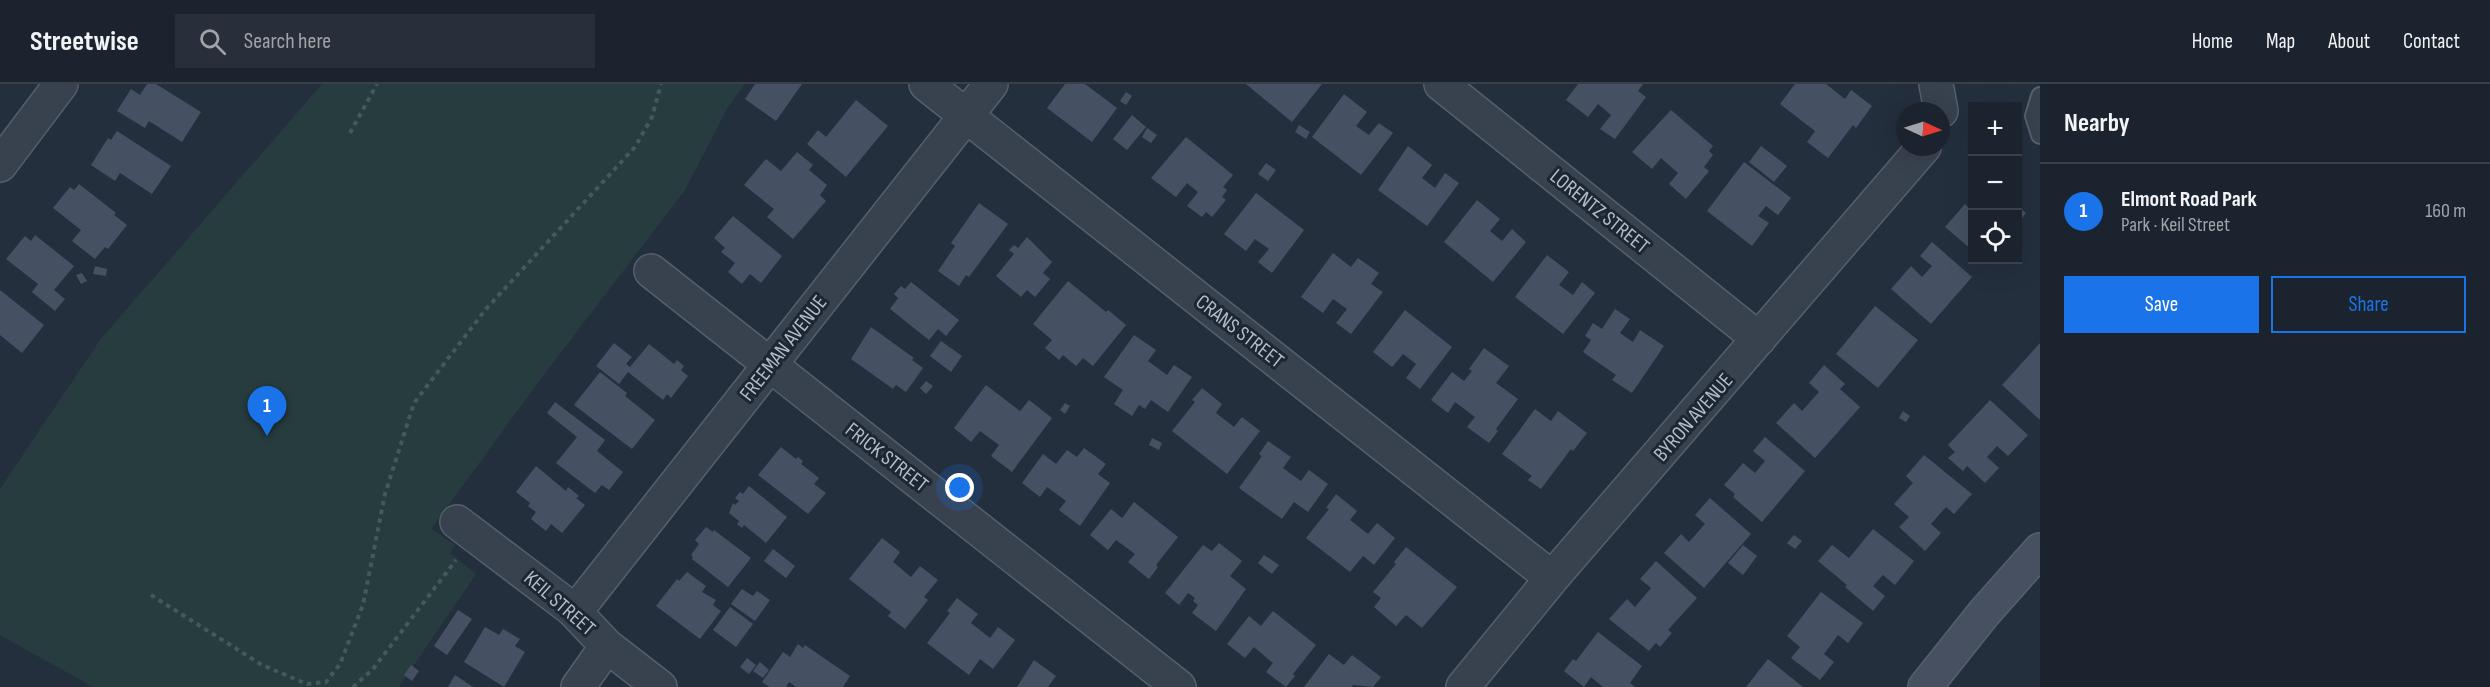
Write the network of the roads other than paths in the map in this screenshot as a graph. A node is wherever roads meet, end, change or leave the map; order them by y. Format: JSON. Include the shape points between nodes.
{"nodes":[{"id":1,"x":61,"y":84,"type":"edge"},
{"id":2,"x":927,"y":84,"type":"edge"},
{"id":3,"x":991,"y":84,"type":"edge"},
{"id":4,"x":1441,"y":84,"type":"edge"},
{"id":5,"x":1936,"y":84,"type":"edge"},
{"id":6,"x":2040,"y":96,"type":"edge"},
{"id":7,"x":1939,"y":102,"type":"edge"},
{"id":8,"x":967,"y":116,"type":"junction"},
{"id":9,"x":2040,"y":135,"type":"edge"},
{"id":10,"x":1916,"y":156,"type":"edge"},
{"id":11,"x":0,"y":165,"type":"edge"},
{"id":12,"x":651,"y":271,"type":"dead end"},
{"id":13,"x":1759,"y":339,"type":"junction"},
{"id":14,"x":769,"y":365,"type":"junction"},
{"id":15,"x":457,"y":522,"type":"dead end"},
{"id":16,"x":2040,"y":550,"type":"edge"},
{"id":17,"x":1552,"y":578,"type":"junction"},
{"id":18,"x":575,"y":612,"type":"junction"},
{"id":19,"x":607,"y":646,"type":"junction"},
{"id":20,"x":1471,"y":684,"type":"edge"},
{"id":21,"x":578,"y":687,"type":"edge"},
{"id":22,"x":660,"y":687,"type":"edge"},
{"id":23,"x":1179,"y":687,"type":"edge"},
{"id":24,"x":1925,"y":687,"type":"edge"}],
"edges":[{"from":1,"to":11,"type":"street"},
{"from":2,"to":8,"type":"street","name":"CRANS STREET"},
{"from":3,"to":8,"type":"street","name":"FREEMAN AVENUE"},
{"from":4,"to":13,"type":"street","name":"LORENTZ STREET"},
{"from":5,"to":7,"type":"street"},
{"from":6,"to":9,"type":"lane","via":[[2034,116]]},
{"from":8,"to":14,"type":"street","name":"FREEMAN AVENUE"},
{"from":8,"to":17,"type":"street","name":"CRANS STREET"},
{"from":10,"to":13,"type":"street","name":"BYRON AVENUE"},
{"from":12,"to":14,"type":"street","name":"FRICK STREET"},
{"from":13,"to":17,"type":"street","name":"BYRON AVENUE"},
{"from":14,"to":18,"type":"street","name":"FREEMAN AVENUE"},
{"from":14,"to":23,"type":"street","name":"FRICK STREET"},
{"from":15,"to":18,"type":"street","name":"KEIL STREET"},
{"from":16,"to":24,"type":"main road"},
{"from":17,"to":20,"type":"street","name":"BYRON AVENUE"},
{"from":18,"to":19,"type":"street","name":"KEIL STREET"},
{"from":19,"to":21,"type":"street"},
{"from":19,"to":22,"type":"street","name":"KEIL STREET"}]}
